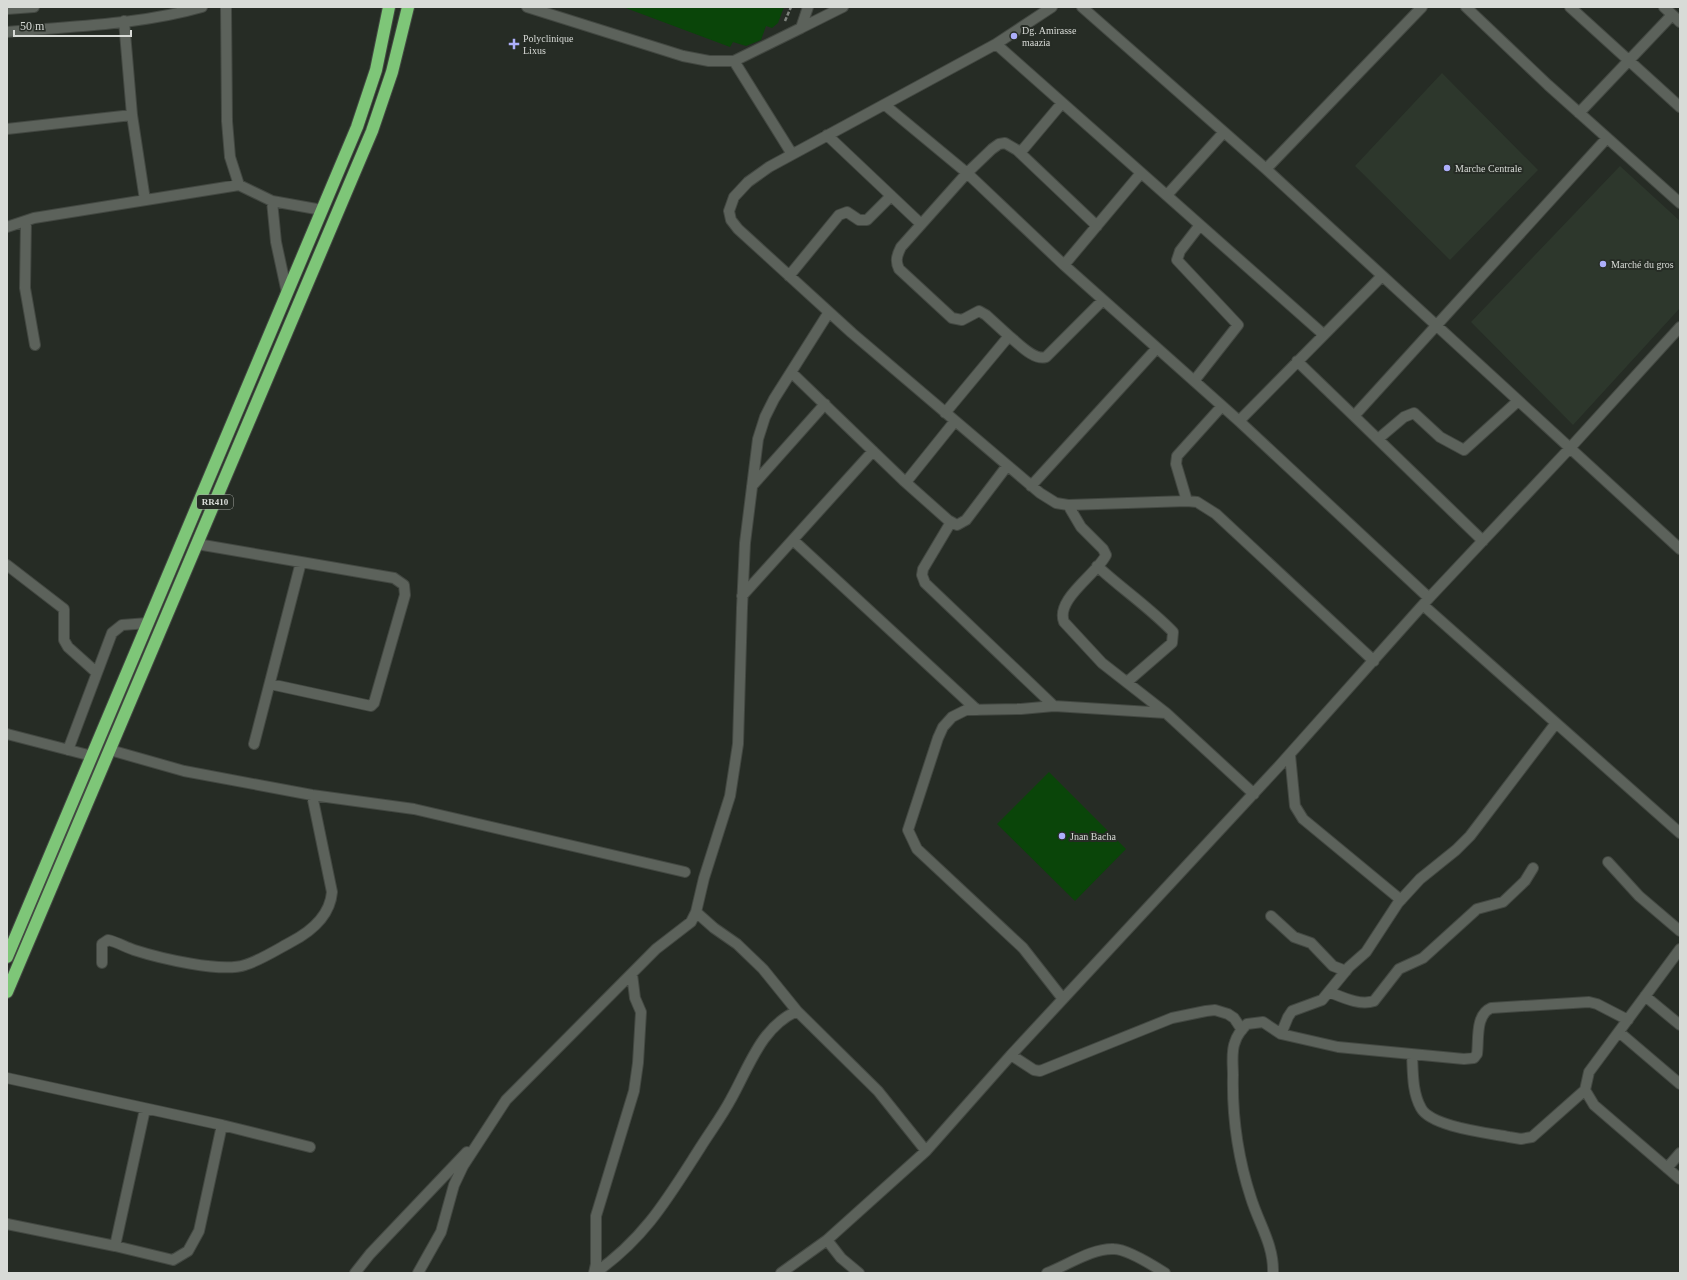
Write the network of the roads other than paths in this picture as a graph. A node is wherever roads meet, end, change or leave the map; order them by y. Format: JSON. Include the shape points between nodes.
{"nodes":[{"id":1,"x":34,"y":7,"type":"edge"},
{"id":2,"x":202,"y":7,"type":"edge"},
{"id":3,"x":226,"y":7,"type":"edge"},
{"id":4,"x":389,"y":7,"type":"edge"},
{"id":5,"x":408,"y":7,"type":"edge"},
{"id":6,"x":527,"y":7,"type":"edge"},
{"id":7,"x":808,"y":7,"type":"edge"},
{"id":8,"x":843,"y":7,"type":"edge"},
{"id":9,"x":1052,"y":7,"type":"edge"},
{"id":10,"x":1082,"y":7,"type":"edge"},
{"id":11,"x":1422,"y":7,"type":"edge"},
{"id":12,"x":1466,"y":7,"type":"edge"},
{"id":13,"x":1570,"y":7,"type":"edge"},
{"id":14,"x":1664,"y":7,"type":"edge"},
{"id":15,"x":7,"y":9,"type":"edge"},
{"id":16,"x":178,"y":10,"type":"edge"},
{"id":17,"x":1672,"y":15,"type":"junction"},
{"id":18,"x":124,"y":21,"type":"junction"},
{"id":19,"x":1680,"y":22,"type":"edge"},
{"id":20,"x":801,"y":28,"type":"junction"},
{"id":21,"x":7,"y":32,"type":"edge"},
{"id":22,"x":996,"y":44,"type":"junction"},
{"id":23,"x":734,"y":61,"type":"junction"},
{"id":24,"x":1628,"y":61,"type":"junction"},
{"id":25,"x":1062,"y":103,"type":"junction"},
{"id":26,"x":885,"y":105,"type":"junction"},
{"id":27,"x":1680,"y":107,"type":"edge"},
{"id":28,"x":1579,"y":113,"type":"junction"},
{"id":29,"x":132,"y":115,"type":"junction"},
{"id":30,"x":7,"y":129,"type":"edge"},
{"id":31,"x":1224,"y":132,"type":"junction"},
{"id":32,"x":827,"y":135,"type":"junction"},
{"id":33,"x":1607,"y":138,"type":"junction"},
{"id":34,"x":1020,"y":153,"type":"junction"},
{"id":35,"x":792,"y":154,"type":"junction"},
{"id":36,"x":1266,"y":169,"type":"junction"},
{"id":37,"x":966,"y":173,"type":"junction"},
{"id":38,"x":1141,"y":173,"type":"junction"},
{"id":39,"x":239,"y":185,"type":"junction"},
{"id":40,"x":1167,"y":195,"type":"junction"},
{"id":41,"x":891,"y":196,"type":"junction"},
{"id":42,"x":144,"y":200,"type":"junction"},
{"id":43,"x":272,"y":201,"type":"junction"},
{"id":44,"x":1680,"y":203,"type":"edge"},
{"id":45,"x":322,"y":210,"type":"junction"},
{"id":46,"x":26,"y":220,"type":"junction"},
{"id":47,"x":921,"y":224,"type":"junction"},
{"id":48,"x":1200,"y":225,"type":"junction"},
{"id":49,"x":1097,"y":226,"type":"junction"},
{"id":50,"x":7,"y":227,"type":"edge"},
{"id":51,"x":1064,"y":265,"type":"junction"},
{"id":52,"x":789,"y":276,"type":"junction"},
{"id":53,"x":1381,"y":277,"type":"junction"},
{"id":54,"x":287,"y":293,"type":"junction"},
{"id":55,"x":1104,"y":300,"type":"junction"},
{"id":56,"x":829,"y":312,"type":"junction"},
{"id":57,"x":1436,"y":326,"type":"junction"},
{"id":58,"x":1680,"y":327,"type":"edge"},
{"id":59,"x":1323,"y":334,"type":"junction"},
{"id":60,"x":1009,"y":336,"type":"junction"},
{"id":61,"x":35,"y":345,"type":"dead end"},
{"id":62,"x":1157,"y":348,"type":"junction"},
{"id":63,"x":1297,"y":361,"type":"junction"},
{"id":64,"x":792,"y":372,"type":"junction"},
{"id":65,"x":1194,"y":381,"type":"junction"},
{"id":66,"x":1518,"y":401,"type":"junction"},
{"id":67,"x":825,"y":404,"type":"junction"},
{"id":68,"x":1222,"y":406,"type":"junction"},
{"id":69,"x":945,"y":413,"type":"junction"},
{"id":70,"x":1354,"y":416,"type":"junction"},
{"id":71,"x":955,"y":421,"type":"junction"},
{"id":72,"x":1239,"y":421,"type":"junction"},
{"id":73,"x":1378,"y":439,"type":"junction"},
{"id":74,"x":1570,"y":448,"type":"junction"},
{"id":75,"x":873,"y":451,"type":"junction"},
{"id":76,"x":1007,"y":466,"type":"junction"},
{"id":77,"x":906,"y":482,"type":"junction"},
{"id":78,"x":752,"y":486,"type":"junction"},
{"id":79,"x":1031,"y":486,"type":"junction"},
{"id":80,"x":1187,"y":501,"type":"junction"},
{"id":81,"x":1068,"y":505,"type":"junction"},
{"id":82,"x":951,"y":522,"type":"junction"},
{"id":83,"x":793,"y":540,"type":"junction"},
{"id":84,"x":1483,"y":541,"type":"junction"},
{"id":85,"x":197,"y":544,"type":"junction"},
{"id":86,"x":1680,"y":549,"type":"edge"},
{"id":87,"x":301,"y":562,"type":"junction"},
{"id":88,"x":7,"y":565,"type":"edge"},
{"id":89,"x":1097,"y":566,"type":"junction"},
{"id":90,"x":742,"y":596,"type":"junction"},
{"id":91,"x":1426,"y":601,"type":"junction"},
{"id":92,"x":148,"y":623,"type":"junction"},
{"id":93,"x":1374,"y":661,"type":"junction"},
{"id":94,"x":97,"y":673,"type":"junction"},
{"id":95,"x":1127,"y":682,"type":"junction"},
{"id":96,"x":270,"y":684,"type":"junction"},
{"id":97,"x":1054,"y":706,"type":"junction"},
{"id":98,"x":977,"y":710,"type":"junction"},
{"id":99,"x":1166,"y":713,"type":"junction"},
{"id":100,"x":1556,"y":723,"type":"junction"},
{"id":101,"x":7,"y":734,"type":"edge"},
{"id":102,"x":254,"y":744,"type":"dead end"},
{"id":103,"x":68,"y":750,"type":"junction"},
{"id":104,"x":110,"y":750,"type":"junction"},
{"id":105,"x":1290,"y":755,"type":"junction"},
{"id":106,"x":92,"y":756,"type":"junction"},
{"id":107,"x":1254,"y":794,"type":"junction"},
{"id":108,"x":312,"y":795,"type":"junction"},
{"id":109,"x":1680,"y":833,"type":"edge"},
{"id":110,"x":1608,"y":862,"type":"dead end"},
{"id":111,"x":1533,"y":868,"type":"dead end"},
{"id":112,"x":685,"y":872,"type":"dead end"},
{"id":113,"x":1401,"y":900,"type":"junction"},
{"id":114,"x":696,"y":912,"type":"junction"},
{"id":115,"x":1271,"y":916,"type":"dead end"},
{"id":116,"x":1680,"y":931,"type":"edge"},
{"id":117,"x":10,"y":939,"type":"edge"},
{"id":118,"x":1680,"y":949,"type":"edge"},
{"id":119,"x":7,"y":957,"type":"edge"},
{"id":120,"x":102,"y":963,"type":"dead end"},
{"id":121,"x":1346,"y":971,"type":"junction"},
{"id":122,"x":632,"y":974,"type":"junction"},
{"id":123,"x":7,"y":992,"type":"edge"},
{"id":124,"x":1329,"y":992,"type":"junction"},
{"id":125,"x":1646,"y":996,"type":"junction"},
{"id":126,"x":1063,"y":999,"type":"junction"},
{"id":127,"x":797,"y":1011,"type":"junction"},
{"id":128,"x":1628,"y":1020,"type":"junction"},
{"id":129,"x":1680,"y":1025,"type":"edge"},
{"id":130,"x":1242,"y":1030,"type":"junction"},
{"id":131,"x":1619,"y":1032,"type":"junction"},
{"id":132,"x":1281,"y":1034,"type":"junction"},
{"id":133,"x":1412,"y":1054,"type":"junction"},
{"id":134,"x":1011,"y":1055,"type":"junction"},
{"id":135,"x":7,"y":1078,"type":"edge"},
{"id":136,"x":1680,"y":1084,"type":"edge"},
{"id":137,"x":1586,"y":1090,"type":"junction"},
{"id":138,"x":145,"y":1109,"type":"junction"},
{"id":139,"x":222,"y":1125,"type":"junction"},
{"id":140,"x":480,"y":1139,"type":"junction"},
{"id":141,"x":310,"y":1147,"type":"dead end"},
{"id":142,"x":926,"y":1151,"type":"junction"},
{"id":143,"x":1680,"y":1153,"type":"edge"},
{"id":144,"x":1667,"y":1168,"type":"junction"},
{"id":145,"x":1680,"y":1179,"type":"edge"},
{"id":146,"x":7,"y":1224,"type":"edge"},
{"id":147,"x":827,"y":1240,"type":"junction"},
{"id":148,"x":115,"y":1246,"type":"junction"},
{"id":149,"x":355,"y":1273,"type":"edge"},
{"id":150,"x":418,"y":1273,"type":"edge"},
{"id":151,"x":594,"y":1273,"type":"edge"},
{"id":152,"x":781,"y":1273,"type":"edge"},
{"id":153,"x":859,"y":1273,"type":"edge"},
{"id":154,"x":1047,"y":1273,"type":"edge"},
{"id":155,"x":1165,"y":1273,"type":"edge"},
{"id":156,"x":1273,"y":1273,"type":"edge"}],
"edges":[{"from":1,"to":15,"type":"street"},
{"from":2,"to":16,"type":"street"},
{"from":3,"to":39,"type":"street","via":[[227,121],[230,158]]},
{"from":4,"to":45,"type":"highway","number":"RR410","via":[[376,70],[367,99]]},
{"from":5,"to":85,"type":"highway","number":"RR410","via":[[392,72],[372,132]]},
{"from":6,"to":23,"type":"street","via":[[683,56],[709,61]]},
{"from":7,"to":20,"type":"street"},
{"from":8,"to":20,"type":"street"},
{"from":9,"to":22,"type":"street"},
{"from":10,"to":31,"type":"street"},
{"from":11,"to":36,"type":"street"},
{"from":12,"to":28,"type":"street"},
{"from":13,"to":24,"type":"street"},
{"from":14,"to":17,"type":"street"},
{"from":16,"to":18,"type":"street"},
{"from":17,"to":19,"type":"street"},
{"from":17,"to":24,"type":"street"},
{"from":18,"to":21,"type":"street"},
{"from":18,"to":29,"type":"street"},
{"from":20,"to":23,"type":"street"},
{"from":22,"to":25,"type":"street"},
{"from":22,"to":26,"type":"street"},
{"from":23,"to":35,"type":"street"},
{"from":24,"to":27,"type":"street"},
{"from":24,"to":28,"type":"street"},
{"from":25,"to":34,"type":"street"},
{"from":25,"to":38,"type":"street"},
{"from":26,"to":32,"type":"street"},
{"from":26,"to":37,"type":"street"},
{"from":28,"to":33,"type":"street"},
{"from":29,"to":30,"type":"street"},
{"from":29,"to":42,"type":"street"},
{"from":31,"to":36,"type":"street"},
{"from":31,"to":40,"type":"street"},
{"from":32,"to":35,"type":"street"},
{"from":32,"to":41,"type":"street"},
{"from":33,"to":44,"type":"street"},
{"from":33,"to":57,"type":"street"},
{"from":34,"to":37,"type":"street","via":[[1008,144],[999,144]]},
{"from":34,"to":49,"type":"street"},
{"from":35,"to":52,"type":"street","via":[[748,182],[734,197],[729,211],[731,220],[738,229]]},
{"from":36,"to":53,"type":"street"},
{"from":37,"to":47,"type":"street"},
{"from":37,"to":51,"type":"street"},
{"from":38,"to":40,"type":"street"},
{"from":38,"to":49,"type":"street"},
{"from":39,"to":42,"type":"street"},
{"from":39,"to":43,"type":"street"},
{"from":40,"to":48,"type":"street"},
{"from":41,"to":47,"type":"street"},
{"from":41,"to":52,"type":"street","via":[[867,220],[859,220],[847,212],[839,215]]},
{"from":42,"to":46,"type":"street"},
{"from":43,"to":45,"type":"street"},
{"from":43,"to":54,"type":"street","via":[[276,242]]},
{"from":45,"to":54,"type":"highway","number":"RR410"},
{"from":46,"to":50,"type":"street"},
{"from":46,"to":61,"type":"street","via":[[25,288]]},
{"from":47,"to":60,"type":"street","via":[[898,252],[896,261],[900,269],[952,318],[962,320],[979,311]]},
{"from":48,"to":59,"type":"street"},
{"from":48,"to":65,"type":"street","via":[[1180,251],[1177,260],[1238,326]]},
{"from":49,"to":51,"type":"street"},
{"from":51,"to":55,"type":"street"},
{"from":52,"to":56,"type":"street"},
{"from":53,"to":57,"type":"street"},
{"from":53,"to":59,"type":"street"},
{"from":54,"to":92,"type":"highway","number":"RR410"},
{"from":55,"to":60,"type":"street","via":[[1046,357],[1035,356]]},
{"from":55,"to":62,"type":"street"},
{"from":56,"to":64,"type":"street"},
{"from":56,"to":69,"type":"street"},
{"from":57,"to":66,"type":"street"},
{"from":57,"to":70,"type":"street"},
{"from":58,"to":74,"type":"street"},
{"from":59,"to":63,"type":"street"},
{"from":60,"to":69,"type":"street"},
{"from":62,"to":65,"type":"street"},
{"from":62,"to":79,"type":"street"},
{"from":63,"to":70,"type":"street"},
{"from":63,"to":72,"type":"street"},
{"from":64,"to":67,"type":"street"},
{"from":64,"to":78,"type":"street","via":[[765,417],[758,439]]},
{"from":65,"to":68,"type":"street"},
{"from":66,"to":73,"type":"street","via":[[1464,450],[1440,437],[1414,413],[1404,417]]},
{"from":66,"to":74,"type":"street"},
{"from":67,"to":75,"type":"street"},
{"from":67,"to":78,"type":"street"},
{"from":68,"to":72,"type":"street"},
{"from":68,"to":80,"type":"street","via":[[1177,456],[1176,464]]},
{"from":69,"to":71,"type":"street"},
{"from":70,"to":73,"type":"street"},
{"from":71,"to":76,"type":"street"},
{"from":71,"to":77,"type":"street"},
{"from":72,"to":91,"type":"street"},
{"from":73,"to":84,"type":"street"},
{"from":74,"to":84,"type":"street"},
{"from":74,"to":86,"type":"street"},
{"from":75,"to":77,"type":"street"},
{"from":75,"to":83,"type":"street"},
{"from":76,"to":79,"type":"street"},
{"from":76,"to":82,"type":"street","via":[[966,520],[960,525]]},
{"from":77,"to":82,"type":"street"},
{"from":78,"to":90,"type":"street"},
{"from":79,"to":81,"type":"street","via":[[1056,503]]},
{"from":80,"to":81,"type":"street"},
{"from":80,"to":93,"type":"street","via":[[1197,502],[1216,514]]},
{"from":81,"to":89,"type":"street","via":[[1082,527],[1105,552],[1104,559]]},
{"from":82,"to":97,"type":"street","via":[[923,569],[925,583]]},
{"from":83,"to":90,"type":"street"},
{"from":83,"to":98,"type":"street"},
{"from":84,"to":91,"type":"street"},
{"from":85,"to":87,"type":"street"},
{"from":85,"to":104,"type":"highway","number":"RR410"},
{"from":87,"to":96,"type":"street"},
{"from":87,"to":96,"type":"street","via":[[394,578],[404,584],[405,595],[371,706]]},
{"from":88,"to":94,"type":"street","via":[[64,609],[64,640],[68,647]]},
{"from":89,"to":95,"type":"street","via":[[1065,605],[1062,617],[1102,663]]},
{"from":89,"to":95,"type":"street","via":[[1173,632],[1172,643]]},
{"from":90,"to":114,"type":"street","via":[[738,744],[730,796]]},
{"from":91,"to":93,"type":"street"},
{"from":91,"to":100,"type":"street"},
{"from":92,"to":94,"type":"street","via":[[122,625],[112,633]]},
{"from":92,"to":106,"type":"highway","number":"RR410"},
{"from":93,"to":105,"type":"street"},
{"from":94,"to":103,"type":"street"},
{"from":95,"to":99,"type":"street"},
{"from":96,"to":102,"type":"street"},
{"from":97,"to":98,"type":"street"},
{"from":97,"to":99,"type":"street"},
{"from":98,"to":126,"type":"street","via":[[957,713],[943,727],[908,830],[917,849],[1023,948]]},
{"from":99,"to":107,"type":"street"},
{"from":100,"to":109,"type":"street"},
{"from":100,"to":113,"type":"street","via":[[1470,836],[1420,879]]},
{"from":101,"to":103,"type":"street"},
{"from":103,"to":106,"type":"street"},
{"from":104,"to":108,"type":"street","via":[[184,772]]},
{"from":104,"to":123,"type":"highway","number":"RR410"},
{"from":105,"to":107,"type":"street"},
{"from":105,"to":113,"type":"street","via":[[1295,806],[1303,819]]},
{"from":106,"to":117,"type":"highway","number":"RR410"},
{"from":107,"to":126,"type":"street"},
{"from":108,"to":112,"type":"street","via":[[414,809]]},
{"from":108,"to":120,"type":"street","via":[[332,892],[326,912],[310,930],[253,962],[238,967],[154,956],[108,940],[102,944]]},
{"from":110,"to":116,"type":"street","via":[[1639,896]]},
{"from":111,"to":124,"type":"street","via":[[1525,881],[1503,902],[1478,909],[1423,958],[1399,969],[1374,1001],[1356,1001]]},
{"from":113,"to":121,"type":"street","via":[[1370,948]]},
{"from":114,"to":122,"type":"street","via":[[691,922],[656,949]]},
{"from":114,"to":127,"type":"street","via":[[751,957]]},
{"from":115,"to":121,"type":"street","via":[[1294,937],[1311,943],[1334,966]]},
{"from":117,"to":119,"type":"highway","number":"RR410"},
{"from":118,"to":125,"type":"street"},
{"from":121,"to":124,"type":"street"},
{"from":122,"to":140,"type":"street","via":[[517,1087]]},
{"from":122,"to":151,"type":"street","via":[[635,998],[641,1012],[638,1063],[634,1091],[596,1216]]},
{"from":124,"to":132,"type":"street","via":[[1322,1000],[1292,1011]]},
{"from":125,"to":128,"type":"street"},
{"from":125,"to":129,"type":"street"},
{"from":126,"to":134,"type":"street"},
{"from":127,"to":142,"type":"street","via":[[878,1091]]},
{"from":127,"to":151,"type":"street","via":[[778,1023],[766,1036],[731,1099],[664,1205],[624,1250]]},
{"from":128,"to":131,"type":"street"},
{"from":128,"to":133,"type":"street","via":[[1589,1002],[1490,1008],[1481,1020],[1478,1048],[1474,1058]]},
{"from":130,"to":132,"type":"street","via":[[1246,1024],[1262,1022]]},
{"from":130,"to":134,"type":"street","via":[[1234,1018],[1215,1010],[1172,1018],[1046,1070],[1034,1070]]},
{"from":130,"to":156,"type":"street","via":[[1234,1042],[1235,1128],[1241,1166],[1269,1242],[1274,1264]]},
{"from":131,"to":136,"type":"street"},
{"from":131,"to":137,"type":"street","via":[[1590,1072]]},
{"from":132,"to":133,"type":"street","via":[[1338,1047]]},
{"from":133,"to":137,"type":"street","via":[[1414,1088],[1422,1110],[1430,1117],[1442,1123],[1509,1137],[1532,1138]]},
{"from":134,"to":142,"type":"street"},
{"from":135,"to":138,"type":"street"},
{"from":137,"to":144,"type":"street","via":[[1594,1105]]},
{"from":138,"to":139,"type":"street"},
{"from":138,"to":148,"type":"street"},
{"from":139,"to":141,"type":"street"},
{"from":139,"to":148,"type":"street","via":[[199,1231],[188,1251],[173,1260]]},
{"from":140,"to":149,"type":"street"},
{"from":140,"to":150,"type":"street","via":[[454,1185],[441,1232]]},
{"from":142,"to":147,"type":"street"},
{"from":143,"to":144,"type":"street"},
{"from":144,"to":145,"type":"street"},
{"from":146,"to":148,"type":"street"},
{"from":147,"to":152,"type":"street"},
{"from":147,"to":153,"type":"street","via":[[841,1258]]},
{"from":154,"to":155,"type":"street","via":[[1099,1251],[1116,1248],[1147,1261]]}]}
